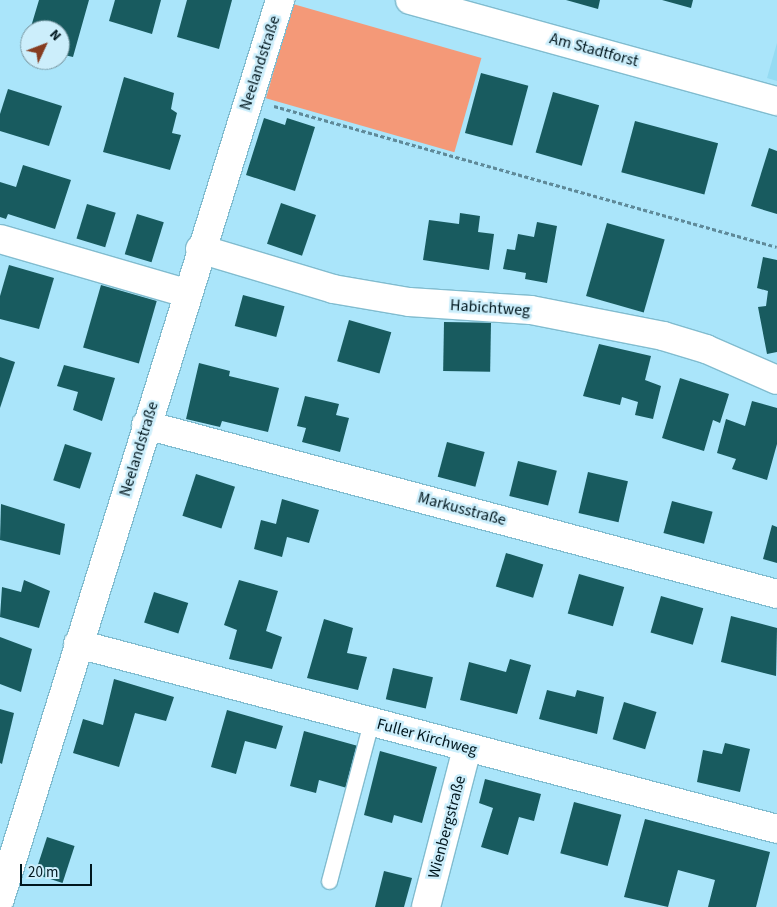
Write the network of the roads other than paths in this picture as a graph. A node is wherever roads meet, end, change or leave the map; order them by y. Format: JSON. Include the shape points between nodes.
{"nodes":[{"id":1,"x":280,"y":0,"type":"edge"},
{"id":2,"x":410,"y":0,"type":"edge"},
{"id":3,"x":777,"y":101,"type":"edge"},
{"id":4,"x":0,"y":239,"type":"edge"},
{"id":5,"x":200,"y":249,"type":"junction"},
{"id":6,"x":186,"y":293,"type":"junction"},
{"id":7,"x":777,"y":380,"type":"edge"},
{"id":8,"x":146,"y":425,"type":"junction"},
{"id":9,"x":777,"y":594,"type":"edge"},
{"id":10,"x":78,"y":644,"type":"junction"},
{"id":11,"x":371,"y":722,"type":"junction"},
{"id":12,"x":467,"y":748,"type":"junction"},
{"id":13,"x":777,"y":829,"type":"edge"},
{"id":14,"x":329,"y":881,"type":"dead end"},
{"id":15,"x":0,"y":899,"type":"edge"},
{"id":16,"x":426,"y":907,"type":"edge"}],
"edges":[{"from":1,"to":5,"type":"street","name":"Neelandstraße"},
{"from":2,"to":3,"type":"street","name":"Am Stadtforst"},
{"from":4,"to":6,"type":"street"},
{"from":5,"to":6,"type":"street","name":"Neelandstraße"},
{"from":5,"to":7,"type":"street","name":"Habichtweg","via":[[334,289],[409,302],[530,310],[663,336]]},
{"from":6,"to":8,"type":"street","name":"Neelandstraße"},
{"from":8,"to":9,"type":"street","name":"Markusstraße"},
{"from":8,"to":10,"type":"street","name":"Neelandstraße"},
{"from":10,"to":11,"type":"street","name":"Fuller Kirchweg"},
{"from":10,"to":15,"type":"street","name":"Neelandstraße"},
{"from":11,"to":12,"type":"street","name":"Fuller Kirchweg"},
{"from":11,"to":14,"type":"lane"},
{"from":12,"to":13,"type":"street","name":"Fuller Kirchweg"},
{"from":12,"to":16,"type":"street","name":"Wienbergstraße"}]}
